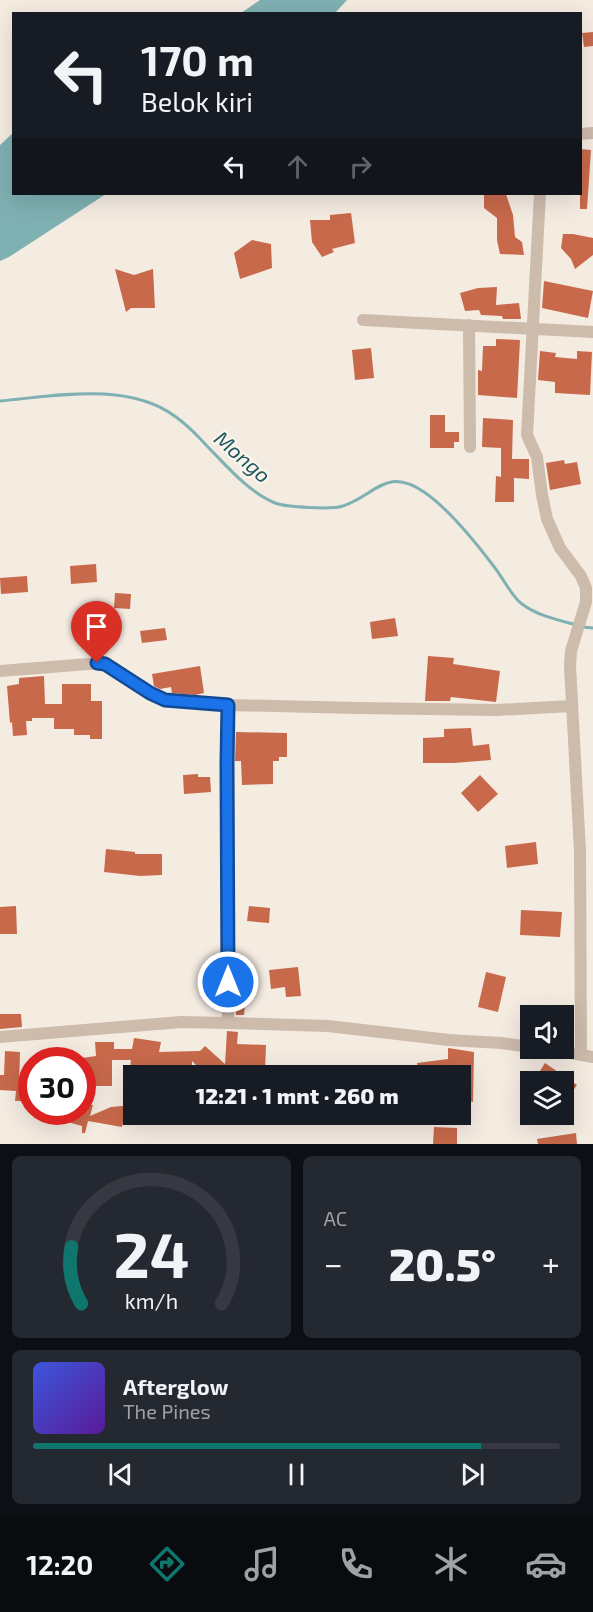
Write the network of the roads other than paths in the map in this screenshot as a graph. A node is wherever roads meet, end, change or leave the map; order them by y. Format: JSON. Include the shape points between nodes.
{"nodes":[{"id":1,"x":540,"y":195,"type":"edge"},
{"id":2,"x":363,"y":320,"type":"dead end"},
{"id":3,"x":469,"y":325,"type":"junction"},
{"id":4,"x":532,"y":328,"type":"junction"},
{"id":5,"x":593,"y":332,"type":"edge"},
{"id":6,"x":470,"y":447,"type":"dead end"},
{"id":7,"x":0,"y":671,"type":"edge"},
{"id":8,"x":228,"y":705,"type":"junction"},
{"id":9,"x":571,"y":706,"type":"junction"},
{"id":10,"x":228,"y":1023,"type":"junction"},
{"id":11,"x":0,"y":1037,"type":"edge"},
{"id":12,"x":520,"y":1046,"type":"edge"},
{"id":13,"x":587,"y":1056,"type":"edge"}],
"edges":[{"from":1,"to":4,"type":"street"},
{"from":2,"to":3,"type":"street"},
{"from":3,"to":4,"type":"street"},
{"from":3,"to":6,"type":"street"},
{"from":4,"to":5,"type":"street"},
{"from":4,"to":9,"type":"street","via":[[527,435],[537,458],[547,519],[586,588],[586,602],[571,651]]},
{"from":7,"to":8,"type":"street","via":[[101,663],[165,700]]},
{"from":8,"to":9,"type":"street","via":[[497,710]]},
{"from":8,"to":10,"type":"street"},
{"from":9,"to":13,"type":"street"},
{"from":10,"to":11,"type":"street","via":[[181,1022]]},
{"from":10,"to":12,"type":"street","via":[[328,1026]]}]}
